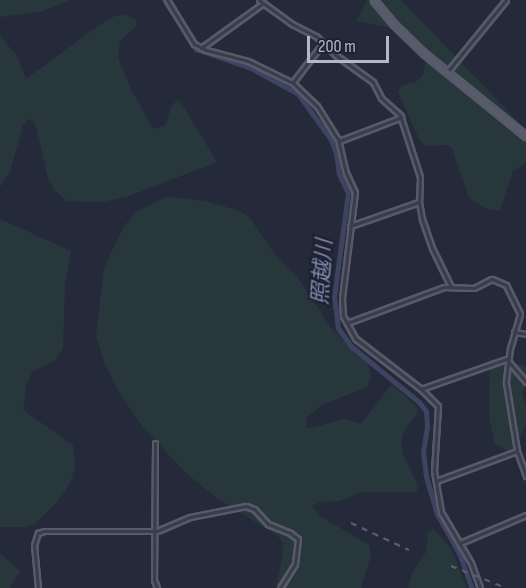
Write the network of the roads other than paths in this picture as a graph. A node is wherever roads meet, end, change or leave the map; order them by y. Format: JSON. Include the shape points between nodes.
{"nodes":[{"id":1,"x":167,"y":0,"type":"edge"},
{"id":2,"x":258,"y":0,"type":"edge"},
{"id":3,"x":374,"y":0,"type":"edge"},
{"id":4,"x":506,"y":0,"type":"edge"},
{"id":5,"x":262,"y":4,"type":"junction"},
{"id":6,"x":323,"y":43,"type":"junction"},
{"id":7,"x":201,"y":48,"type":"junction"},
{"id":8,"x":448,"y":71,"type":"junction"},
{"id":9,"x":293,"y":82,"type":"junction"},
{"id":10,"x":402,"y":117,"type":"junction"},
{"id":11,"x":526,"y":136,"type":"edge"},
{"id":12,"x":339,"y":141,"type":"junction"},
{"id":13,"x":419,"y":202,"type":"junction"},
{"id":14,"x":350,"y":226,"type":"junction"},
{"id":15,"x":451,"y":286,"type":"junction"},
{"id":16,"x":347,"y":323,"type":"junction"},
{"id":17,"x":514,"y":332,"type":"junction"},
{"id":18,"x":526,"y":334,"type":"edge"},
{"id":19,"x":509,"y":359,"type":"junction"},
{"id":20,"x":526,"y":382,"type":"edge"},
{"id":21,"x":421,"y":389,"type":"junction"},
{"id":22,"x":155,"y":443,"type":"dead end"},
{"id":23,"x":517,"y":451,"type":"junction"},
{"id":24,"x":526,"y":476,"type":"edge"},
{"id":25,"x":436,"y":481,"type":"junction"},
{"id":26,"x":526,"y":515,"type":"edge"},
{"id":27,"x":157,"y":531,"type":"junction"},
{"id":28,"x":460,"y":543,"type":"junction"},
{"id":29,"x":38,"y":588,"type":"edge"},
{"id":30,"x":157,"y":588,"type":"edge"},
{"id":31,"x":280,"y":588,"type":"edge"},
{"id":32,"x":480,"y":588,"type":"edge"}],
"edges":[{"from":1,"to":7,"type":"street","via":[[194,44]]},
{"from":2,"to":5,"type":"street"},
{"from":3,"to":8,"type":"main road","via":[[406,37]]},
{"from":4,"to":8,"type":"street"},
{"from":5,"to":6,"type":"street"},
{"from":5,"to":7,"type":"street"},
{"from":6,"to":9,"type":"street"},
{"from":6,"to":10,"type":"street","via":[[373,82],[381,98]]},
{"from":7,"to":9,"type":"street","via":[[248,61]]},
{"from":8,"to":11,"type":"main road"},
{"from":9,"to":12,"type":"street","via":[[317,106]]},
{"from":10,"to":12,"type":"street"},
{"from":10,"to":13,"type":"street","via":[[420,177]]},
{"from":12,"to":14,"type":"street","via":[[355,192]]},
{"from":13,"to":14,"type":"street"},
{"from":13,"to":15,"type":"street","via":[[432,248]]},
{"from":14,"to":16,"type":"street","via":[[342,298]]},
{"from":15,"to":16,"type":"street"},
{"from":15,"to":17,"type":"street","via":[[474,288],[492,279],[504,283],[520,312]]},
{"from":16,"to":21,"type":"street","via":[[362,344]]},
{"from":17,"to":18,"type":"street"},
{"from":17,"to":19,"type":"street"},
{"from":19,"to":20,"type":"street"},
{"from":19,"to":21,"type":"street"},
{"from":19,"to":23,"type":"street","via":[[506,383]]},
{"from":21,"to":25,"type":"street","via":[[439,410],[434,441]]},
{"from":22,"to":27,"type":"street"},
{"from":23,"to":24,"type":"street"},
{"from":23,"to":25,"type":"street"},
{"from":25,"to":28,"type":"street","via":[[443,517]]},
{"from":26,"to":28,"type":"street"},
{"from":27,"to":29,"type":"street","via":[[38,533],[34,545]]},
{"from":27,"to":30,"type":"street"},
{"from":27,"to":31,"type":"street","via":[[190,517],[250,507],[268,524],[298,539],[295,564]]},
{"from":28,"to":32,"type":"street"}]}
